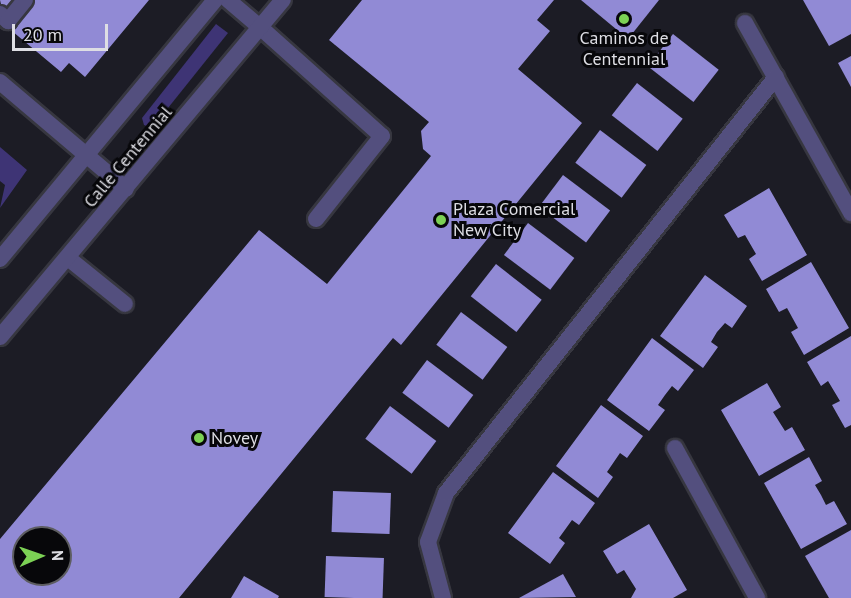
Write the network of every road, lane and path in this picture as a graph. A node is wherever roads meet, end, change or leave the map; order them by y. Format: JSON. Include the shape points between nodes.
{"nodes":[{"id":1,"x":25,"y":0,"type":"edge"},
{"id":2,"x":214,"y":0,"type":"edge"},
{"id":3,"x":228,"y":0,"type":"edge"},
{"id":4,"x":284,"y":0,"type":"edge"},
{"id":5,"x":0,"y":14,"type":"edge"},
{"id":6,"x":745,"y":23,"type":"dead end"},
{"id":7,"x":261,"y":28,"type":"junction"},
{"id":8,"x":776,"y":77,"type":"junction"},
{"id":9,"x":0,"y":82,"type":"edge"},
{"id":10,"x":86,"y":154,"type":"junction"},
{"id":11,"x":126,"y":189,"type":"junction"},
{"id":12,"x":851,"y":213,"type":"edge"},
{"id":13,"x":316,"y":219,"type":"dead end"},
{"id":14,"x":68,"y":258,"type":"junction"},
{"id":15,"x":0,"y":260,"type":"edge"},
{"id":16,"x":125,"y":304,"type":"dead end"},
{"id":17,"x":0,"y":338,"type":"edge"},
{"id":18,"x":675,"y":448,"type":"dead end"},
{"id":19,"x":443,"y":598,"type":"edge"},
{"id":20,"x":757,"y":598,"type":"edge"}],
"edges":[{"from":1,"to":5,"type":"street","via":[[8,21]]},
{"from":2,"to":10,"type":"street","name":"Calle Centennial"},
{"from":3,"to":7,"type":"street"},
{"from":4,"to":7,"type":"street","name":"Calle Centennial"},
{"from":6,"to":8,"type":"street"},
{"from":7,"to":11,"type":"street","name":"Calle Centennial"},
{"from":7,"to":13,"type":"street","via":[[382,136]]},
{"from":8,"to":12,"type":"street"},
{"from":8,"to":19,"type":"street","via":[[446,493],[428,542]]},
{"from":9,"to":10,"type":"street"},
{"from":10,"to":11,"type":"street"},
{"from":10,"to":15,"type":"street","name":"Calle Centennial"},
{"from":11,"to":14,"type":"street","name":"Calle Centennial"},
{"from":14,"to":16,"type":"street"},
{"from":14,"to":17,"type":"street","name":"Calle Centennial"},
{"from":18,"to":20,"type":"street"}]}
